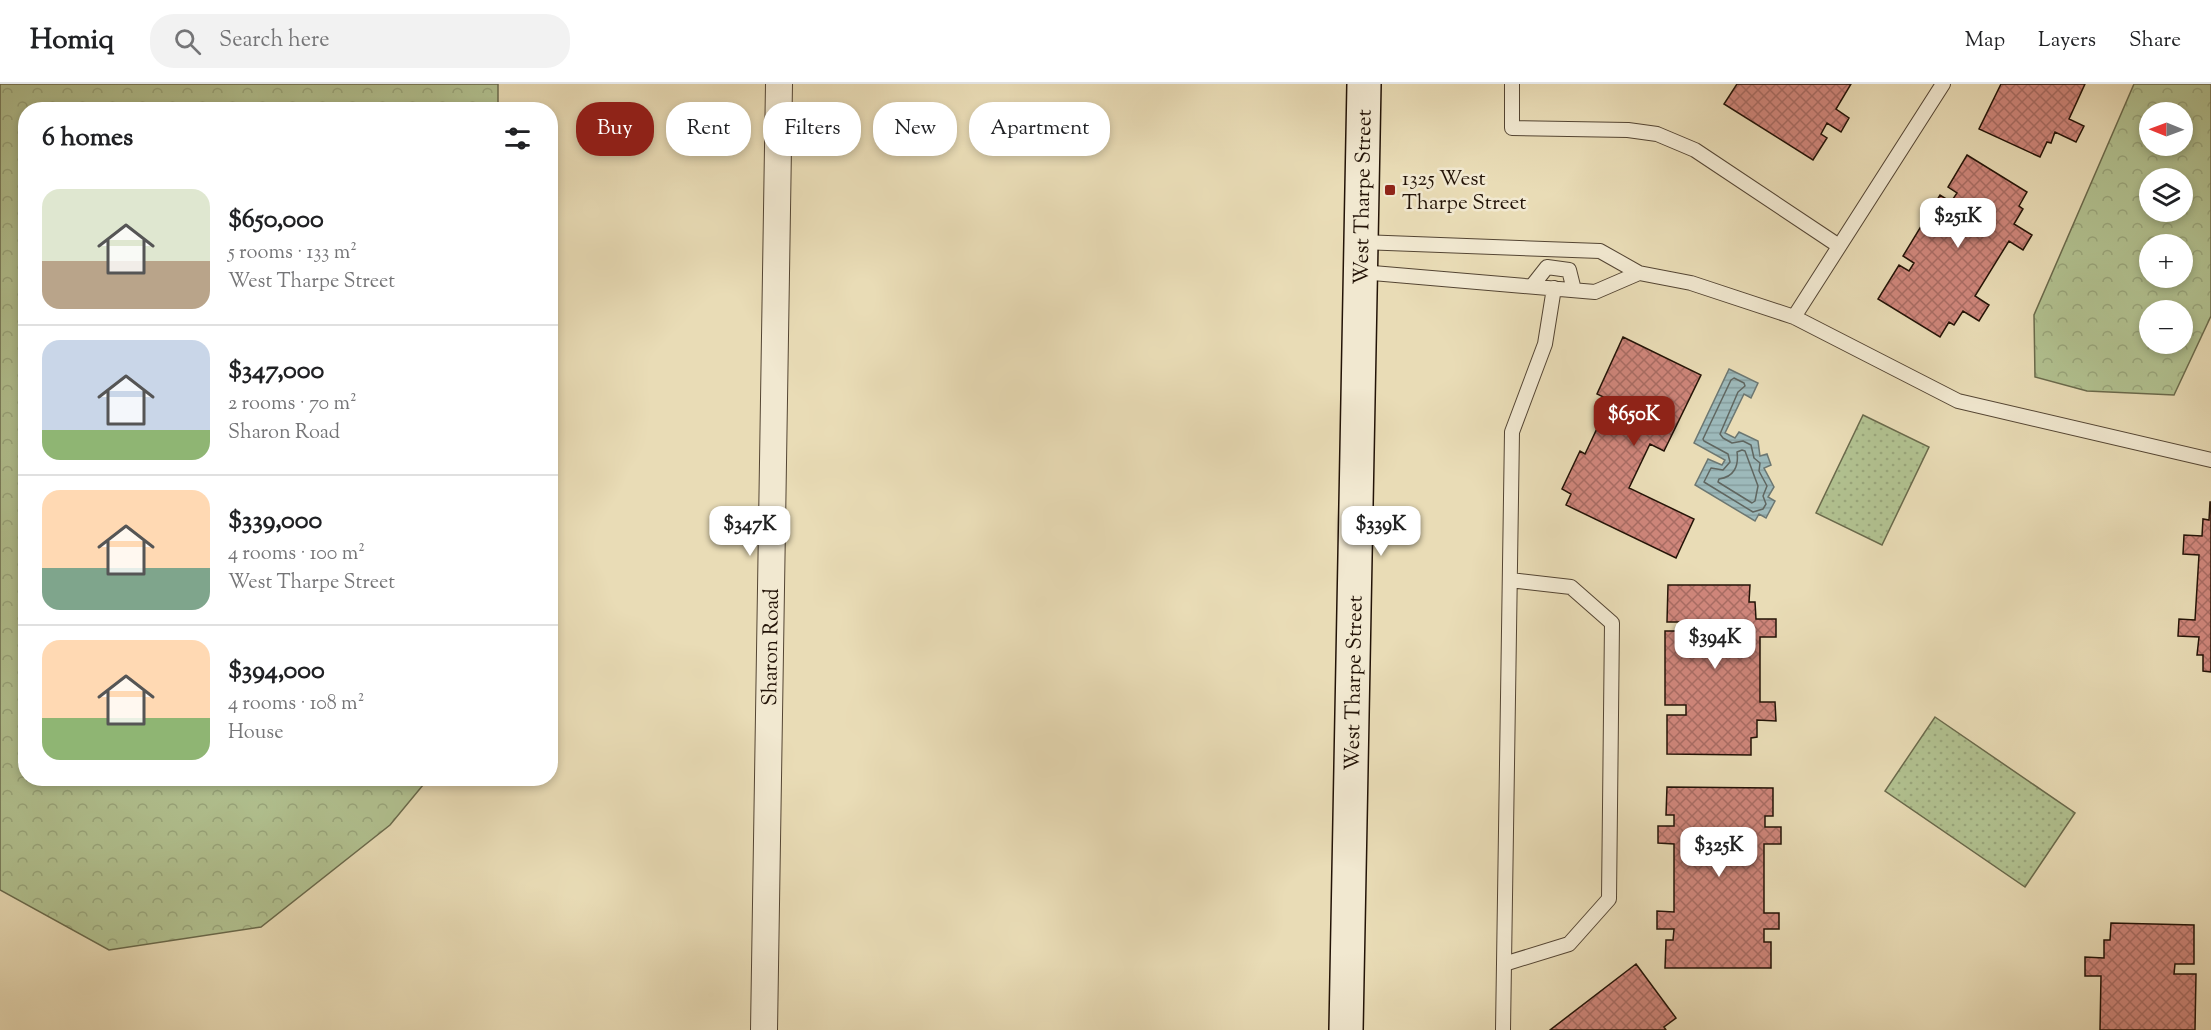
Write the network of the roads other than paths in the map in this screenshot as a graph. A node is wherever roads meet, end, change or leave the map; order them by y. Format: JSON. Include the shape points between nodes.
{"nodes":[{"id":1,"x":779,"y":84,"type":"edge"},
{"id":2,"x":1364,"y":84,"type":"edge"},
{"id":3,"x":1512,"y":84,"type":"edge"},
{"id":4,"x":1943,"y":84,"type":"edge"},
{"id":5,"x":1839,"y":246,"type":"junction"},
{"id":6,"x":1361,"y":257,"type":"junction"},
{"id":7,"x":1639,"y":273,"type":"junction"},
{"id":8,"x":1532,"y":286,"type":"junction"},
{"id":9,"x":1554,"y":288,"type":"junction"},
{"id":10,"x":1574,"y":290,"type":"junction"},
{"id":11,"x":1794,"y":317,"type":"junction"},
{"id":12,"x":2211,"y":460,"type":"edge"},
{"id":13,"x":1510,"y":580,"type":"junction"},
{"id":14,"x":1504,"y":964,"type":"junction"},
{"id":15,"x":764,"y":1030,"type":"edge"},
{"id":16,"x":1346,"y":1030,"type":"edge"},
{"id":17,"x":1503,"y":1030,"type":"edge"}],
"edges":[{"from":1,"to":15,"type":"street","name":"Sharon Road"},
{"from":2,"to":6,"type":"main road","name":"West Tharpe Street"},
{"from":3,"to":5,"type":"lane","via":[[1512,128],[1658,134],[1695,150]]},
{"from":4,"to":5,"type":"lane"},
{"from":5,"to":11,"type":"lane"},
{"from":6,"to":7,"type":"lane","via":[[1600,251]]},
{"from":6,"to":8,"type":"lane"},
{"from":6,"to":16,"type":"main road","name":"West Tharpe Street"},
{"from":7,"to":10,"type":"lane","via":[[1595,292]]},
{"from":7,"to":11,"type":"lane","via":[[1691,283]]},
{"from":8,"to":9,"type":"lane"},
{"from":8,"to":10,"type":"lane","via":[[1547,267],[1569,270]]},
{"from":9,"to":10,"type":"lane"},
{"from":9,"to":13,"type":"lane","via":[[1545,344],[1512,432]]},
{"from":11,"to":12,"type":"lane","via":[[1958,401]]},
{"from":13,"to":14,"type":"lane"},
{"from":13,"to":14,"type":"lane","via":[[1571,587],[1612,623],[1609,899],[1569,944]]},
{"from":14,"to":17,"type":"lane"}]}
